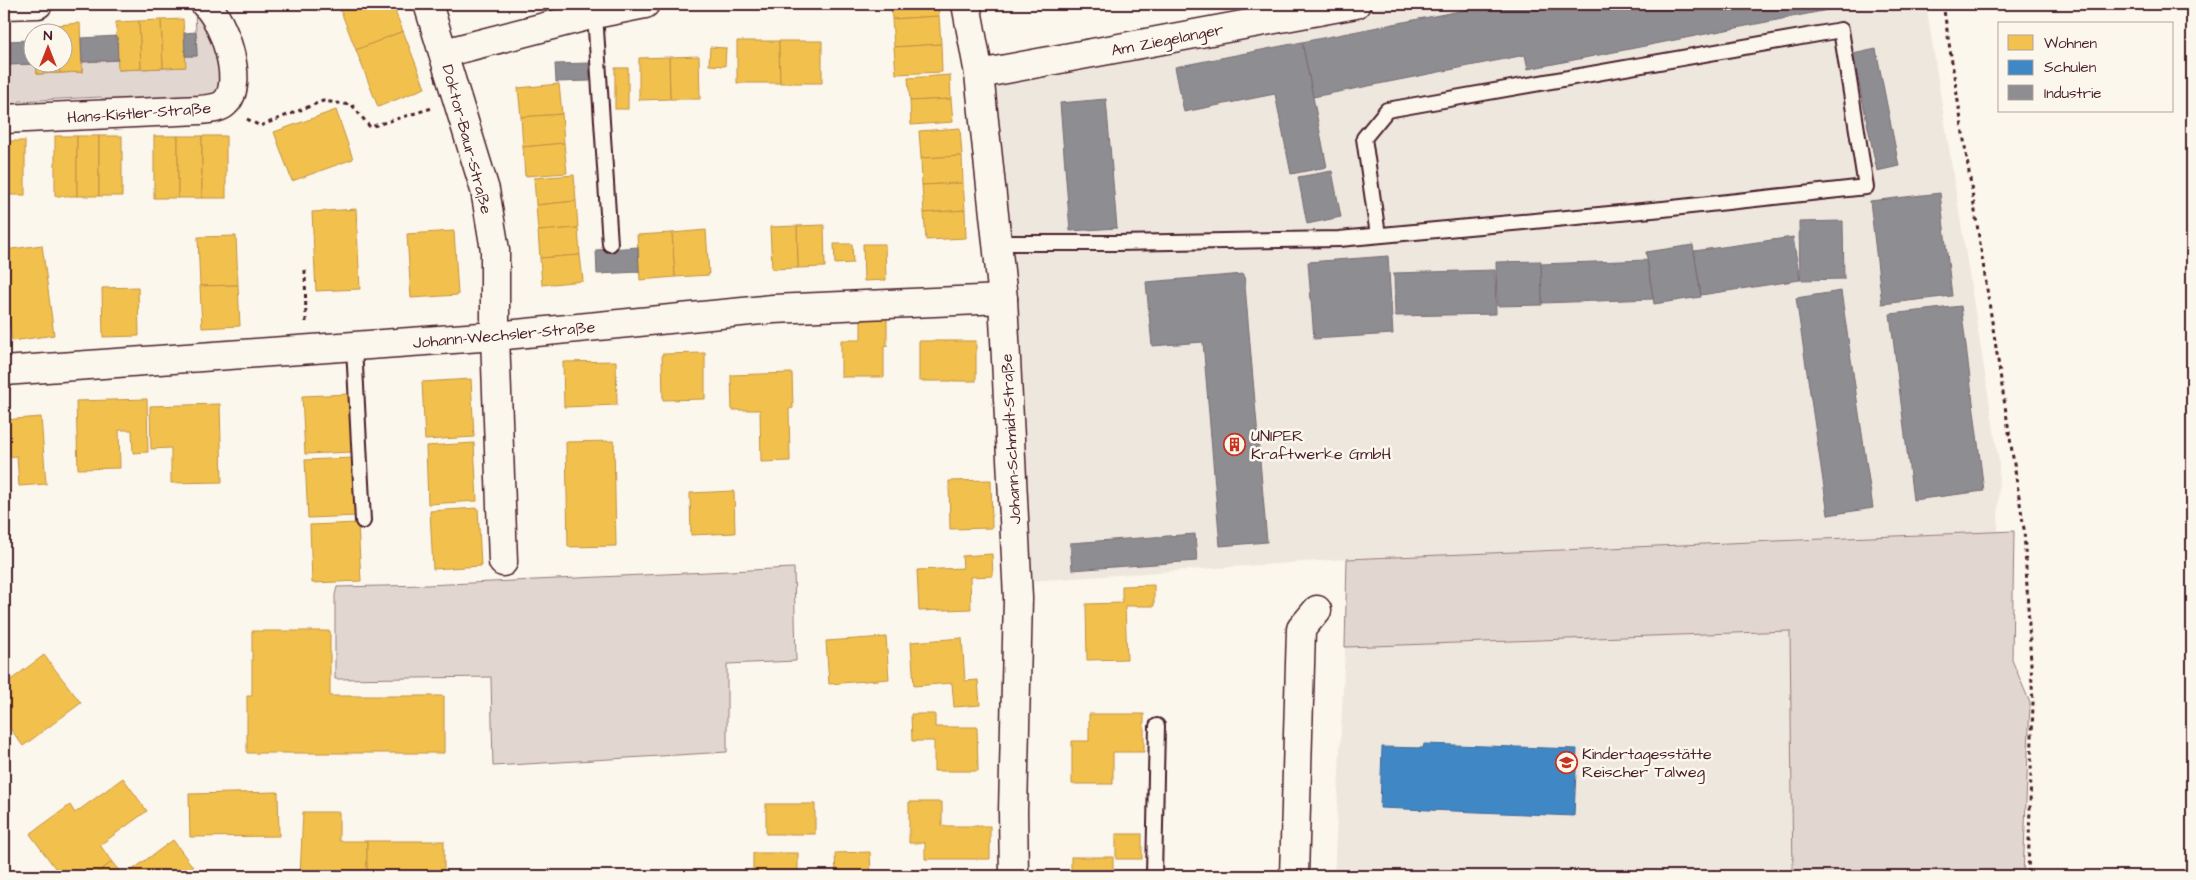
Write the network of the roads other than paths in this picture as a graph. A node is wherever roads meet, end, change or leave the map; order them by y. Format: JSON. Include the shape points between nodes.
{"nodes":[{"id":1,"x":38,"y":4,"type":"edge"},
{"id":2,"x":205,"y":4,"type":"edge"},
{"id":3,"x":428,"y":4,"type":"edge"},
{"id":4,"x":645,"y":4,"type":"edge"},
{"id":5,"x":966,"y":4,"type":"edge"},
{"id":6,"x":1356,"y":4,"type":"edge"},
{"id":7,"x":4,"y":5,"type":"edge"},
{"id":8,"x":595,"y":14,"type":"junction"},
{"id":9,"x":444,"y":53,"type":"junction"},
{"id":10,"x":979,"y":74,"type":"junction"},
{"id":11,"x":4,"y":119,"type":"edge"},
{"id":12,"x":1378,"y":235,"type":"junction"},
{"id":13,"x":999,"y":242,"type":"junction"},
{"id":14,"x":610,"y":244,"type":"dead end"},
{"id":15,"x":1003,"y":299,"type":"junction"},
{"id":16,"x":495,"y":336,"type":"junction"},
{"id":17,"x":354,"y":347,"type":"junction"},
{"id":18,"x":4,"y":371,"type":"edge"},
{"id":19,"x":362,"y":521,"type":"dead end"},
{"id":20,"x":503,"y":562,"type":"dead end"},
{"id":21,"x":1317,"y":610,"type":"dead end"},
{"id":22,"x":1158,"y":726,"type":"dead end"},
{"id":23,"x":1014,"y":876,"type":"edge"},
{"id":24,"x":1154,"y":876,"type":"edge"},
{"id":25,"x":1294,"y":876,"type":"edge"}],
"edges":[{"from":1,"to":7,"type":"street"},
{"from":2,"to":11,"type":"street","name":"Hans-Kistler-Straße","via":[[214,15],[233,61],[234,84],[221,106],[200,110]]},
{"from":3,"to":9,"type":"street","name":"Doktor-Baur-Straße"},
{"from":4,"to":8,"type":"street"},
{"from":5,"to":10,"type":"street","name":"Johann-Schmidt-Straße"},
{"from":6,"to":10,"type":"street","name":"Am Ziegelanger"},
{"from":8,"to":9,"type":"street"},
{"from":8,"to":14,"type":"lane"},
{"from":9,"to":16,"type":"street","name":"Doktor-Baur-Straße","via":[[485,190],[495,250]]},
{"from":10,"to":13,"type":"street","name":"Johann-Schmidt-Straße"},
{"from":12,"to":12,"type":"lane","via":[[1866,187],[1841,30],[1387,110],[1364,138]]},
{"from":12,"to":13,"type":"lane","via":[[1117,243]]},
{"from":13,"to":15,"type":"street","name":"Johann-Schmidt-Straße"},
{"from":15,"to":16,"type":"street","name":"Johann-Wechsler-Straße","via":[[773,309]]},
{"from":15,"to":23,"type":"street","name":"Johann-Schmidt-Straße","via":[[1018,598]]},
{"from":16,"to":17,"type":"street","name":"Johann-Wechsler-Straße"},
{"from":16,"to":20,"type":"street","name":"Doktor-Baur-Straße"},
{"from":17,"to":18,"type":"street","name":"Johann-Wechsler-Straße"},
{"from":17,"to":19,"type":"lane"},
{"from":21,"to":25,"type":"street","via":[[1301,629]]},
{"from":22,"to":24,"type":"lane"}]}
